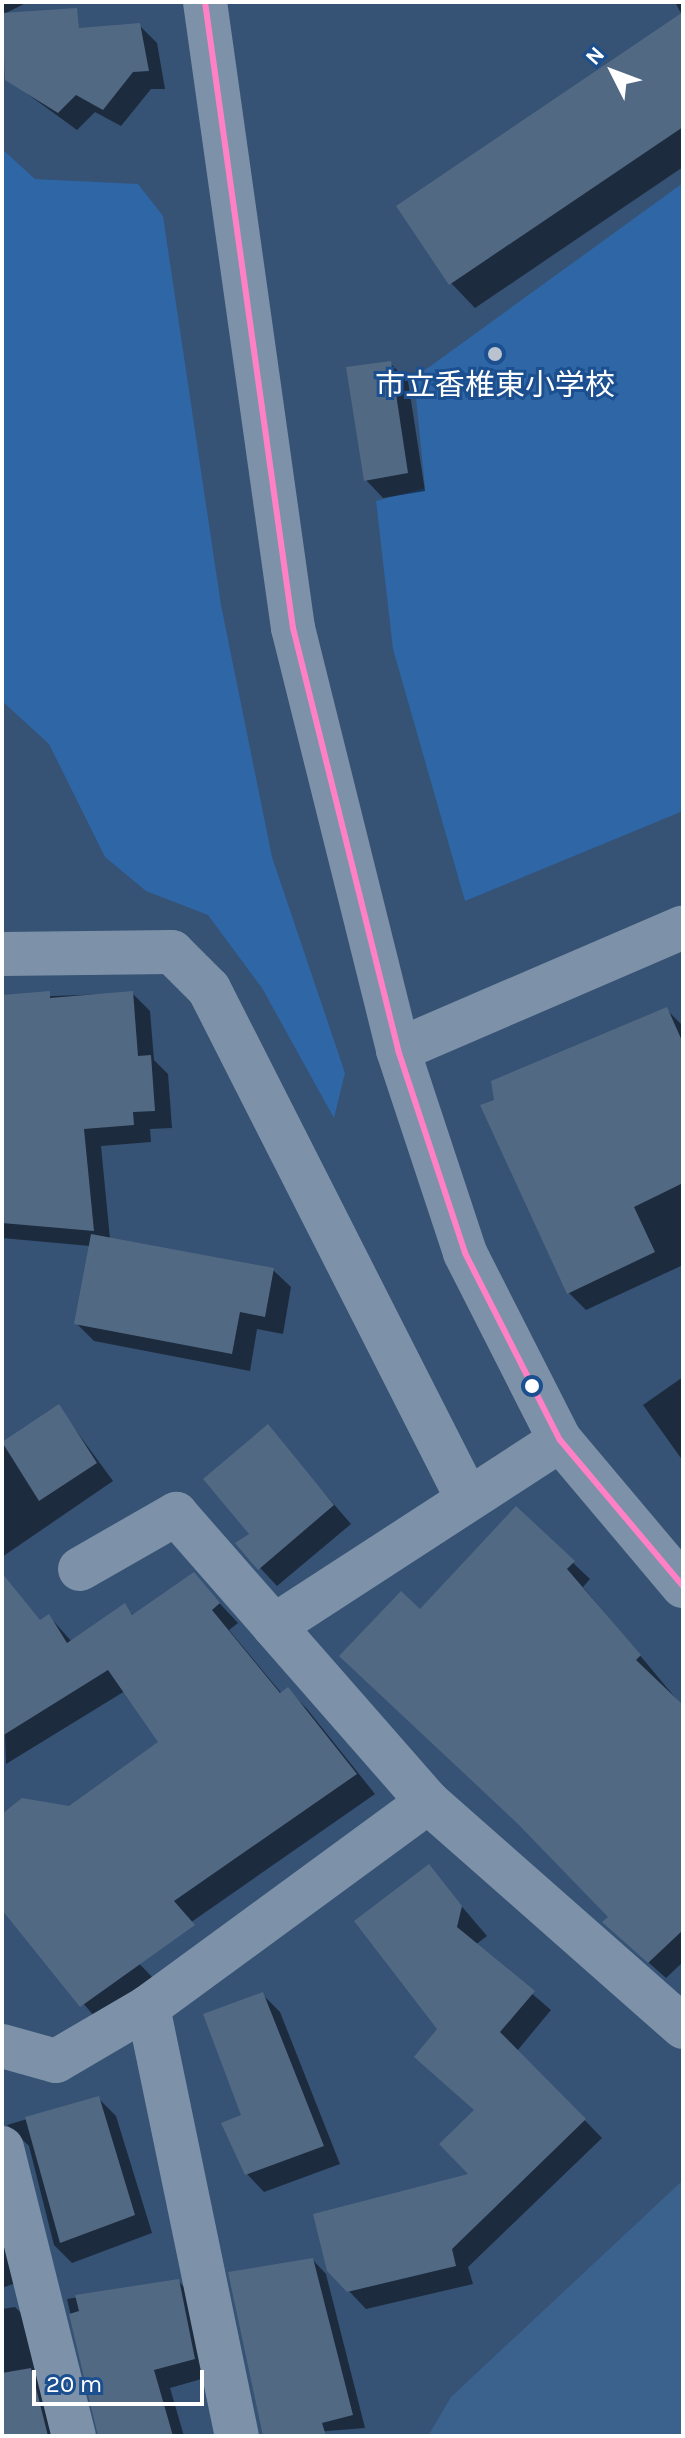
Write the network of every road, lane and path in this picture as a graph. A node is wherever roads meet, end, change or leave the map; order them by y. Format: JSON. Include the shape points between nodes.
{"nodes":[{"id":1,"x":205,"y":2,"type":"edge"},
{"id":2,"x":683,"y":927,"type":"edge"},
{"id":3,"x":2,"y":954,"type":"edge"},
{"id":4,"x":398,"y":1050,"type":"junction"},
{"id":5,"x":560,"y":1440,"type":"junction"},
{"id":6,"x":467,"y":1498,"type":"junction"},
{"id":7,"x":80,"y":1569,"type":"dead end"},
{"id":8,"x":683,"y":1586,"type":"edge"},
{"id":9,"x":274,"y":1626,"type":"junction"},
{"id":10,"x":428,"y":1802,"type":"junction"},
{"id":11,"x":148,"y":2007,"type":"junction"},
{"id":12,"x":683,"y":2027,"type":"edge"},
{"id":13,"x":2,"y":2046,"type":"edge"},
{"id":14,"x":2,"y":2148,"type":"edge"},
{"id":15,"x":74,"y":2436,"type":"edge"},
{"id":16,"x":237,"y":2436,"type":"edge"}],
"edges":[{"from":1,"to":4,"type":"street","via":[[293,628]]},
{"from":2,"to":4,"type":"street"},
{"from":3,"to":6,"type":"street","via":[[172,952],[209,989]]},
{"from":4,"to":5,"type":"street","via":[[465,1253]]},
{"from":5,"to":6,"type":"street"},
{"from":5,"to":8,"type":"street"},
{"from":6,"to":9,"type":"street"},
{"from":7,"to":9,"type":"street","via":[[176,1514]]},
{"from":9,"to":10,"type":"street"},
{"from":10,"to":11,"type":"street"},
{"from":10,"to":12,"type":"street"},
{"from":11,"to":13,"type":"street","via":[[56,2061]]},
{"from":11,"to":16,"type":"street"},
{"from":14,"to":15,"type":"street"}]}
